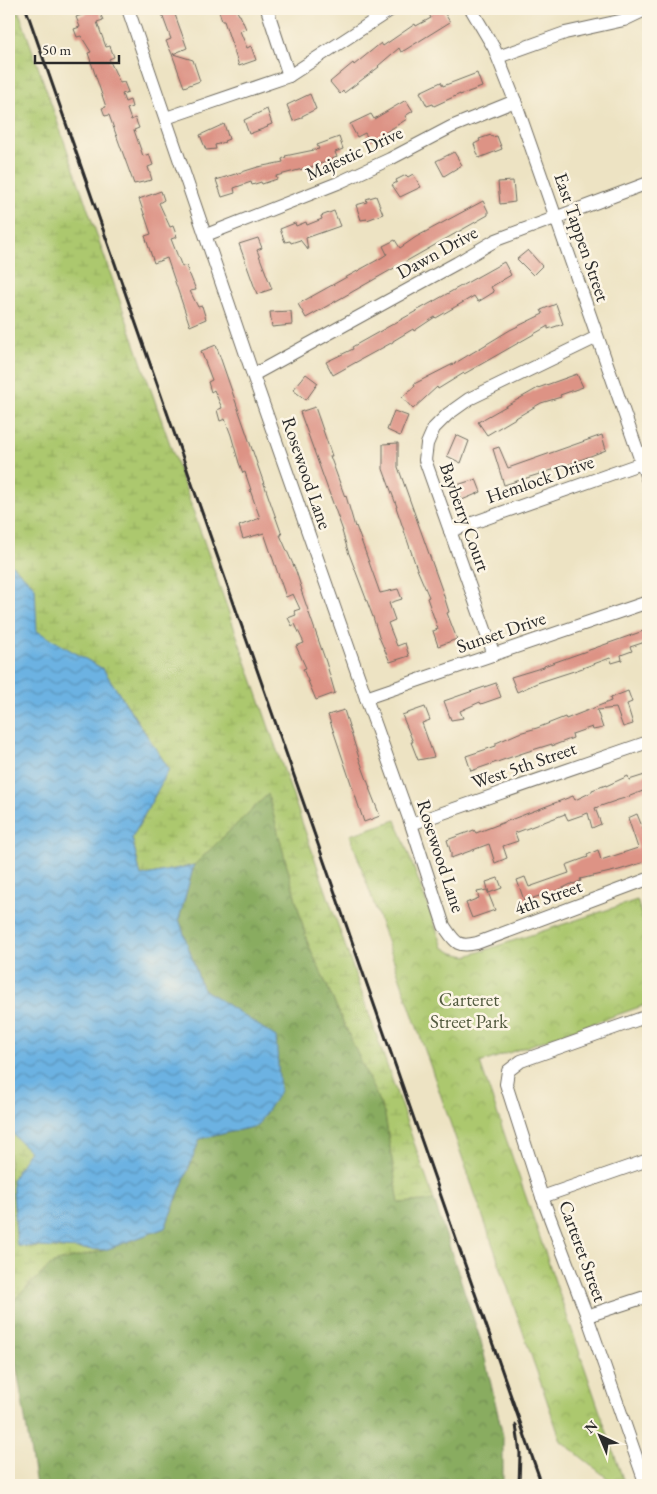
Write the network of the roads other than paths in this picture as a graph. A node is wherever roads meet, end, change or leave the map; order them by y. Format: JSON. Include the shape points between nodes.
{"nodes":[{"id":1,"x":128,"y":9,"type":"edge"},
{"id":2,"x":268,"y":9,"type":"edge"},
{"id":3,"x":392,"y":9,"type":"edge"},
{"id":4,"x":471,"y":9,"type":"edge"},
{"id":5,"x":647,"y":9,"type":"edge"},
{"id":6,"x":498,"y":57,"type":"junction"},
{"id":7,"x":289,"y":76,"type":"junction"},
{"id":8,"x":515,"y":101,"type":"junction"},
{"id":9,"x":166,"y":118,"type":"junction"},
{"id":10,"x":648,"y":183,"type":"edge"},
{"id":11,"x":555,"y":217,"type":"junction"},
{"id":12,"x":206,"y":235,"type":"junction"},
{"id":13,"x":597,"y":336,"type":"junction"},
{"id":14,"x":253,"y":375,"type":"junction"},
{"id":15,"x":642,"y":463,"type":"junction"},
{"id":16,"x":648,"y":481,"type":"edge"},
{"id":17,"x":450,"y":531,"type":"junction"},
{"id":18,"x":648,"y":602,"type":"edge"},
{"id":19,"x":494,"y":654,"type":"junction"},
{"id":20,"x":366,"y":698,"type":"junction"},
{"id":21,"x":648,"y":742,"type":"edge"},
{"id":22,"x":412,"y":824,"type":"junction"},
{"id":23,"x":648,"y":879,"type":"edge"},
{"id":24,"x":460,"y":944,"type":"joint"},
{"id":25,"x":648,"y":1016,"type":"edge"},
{"id":26,"x":648,"y":1160,"type":"edge"},
{"id":27,"x":542,"y":1196,"type":"junction"},
{"id":28,"x":648,"y":1296,"type":"edge"},
{"id":29,"x":587,"y":1316,"type":"junction"},
{"id":30,"x":646,"y":1485,"type":"edge"}],
"edges":[{"from":1,"to":9,"type":"street","name":"Rosewood Lane"},
{"from":2,"to":7,"type":"street"},
{"from":3,"to":7,"type":"street"},
{"from":4,"to":6,"type":"street","name":"East Tappen Street"},
{"from":5,"to":6,"type":"street","via":[[624,20],[565,33]]},
{"from":6,"to":8,"type":"street","name":"East Tappen Street"},
{"from":7,"to":9,"type":"street"},
{"from":8,"to":11,"type":"street","name":"East Tappen Street"},
{"from":8,"to":12,"type":"street","name":"Majestic Drive","via":[[451,127],[338,183]]},
{"from":9,"to":12,"type":"street","name":"Rosewood Lane"},
{"from":10,"to":11,"type":"street","name":"Dawn Drive"},
{"from":11,"to":13,"type":"street","name":"East Tappen Street"},
{"from":11,"to":14,"type":"street","name":"Dawn Drive","via":[[496,240]]},
{"from":12,"to":14,"type":"street","name":"Rosewood Lane"},
{"from":13,"to":15,"type":"street","name":"East Tappen Street"},
{"from":13,"to":17,"type":"street","name":"Bayberry Court","via":[[469,399],[434,428],[425,460]]},
{"from":14,"to":20,"type":"street","name":"Rosewood Lane"},
{"from":15,"to":16,"type":"street","name":"East Tappen Street"},
{"from":15,"to":17,"type":"street","name":"Hemlock Drive"},
{"from":17,"to":19,"type":"street","name":"Bayberry Court"},
{"from":18,"to":19,"type":"street","name":"Sunset Drive"},
{"from":19,"to":20,"type":"street","name":"Sunset Drive"},
{"from":20,"to":22,"type":"street","name":"Rosewood Lane"},
{"from":21,"to":22,"type":"street","name":"West 5th Street"},
{"from":22,"to":24,"type":"street","name":"Rosewood Lane","via":[[444,926]]},
{"from":23,"to":24,"type":"street","name":"4th Street","via":[[477,943]]},
{"from":25,"to":27,"type":"street","name":"Carteret Street","via":[[521,1061],[508,1072],[506,1084]]},
{"from":26,"to":27,"type":"street"},
{"from":27,"to":29,"type":"street","name":"Carteret Street"},
{"from":28,"to":29,"type":"street"},
{"from":29,"to":30,"type":"street","name":"Carteret Street"}]}
